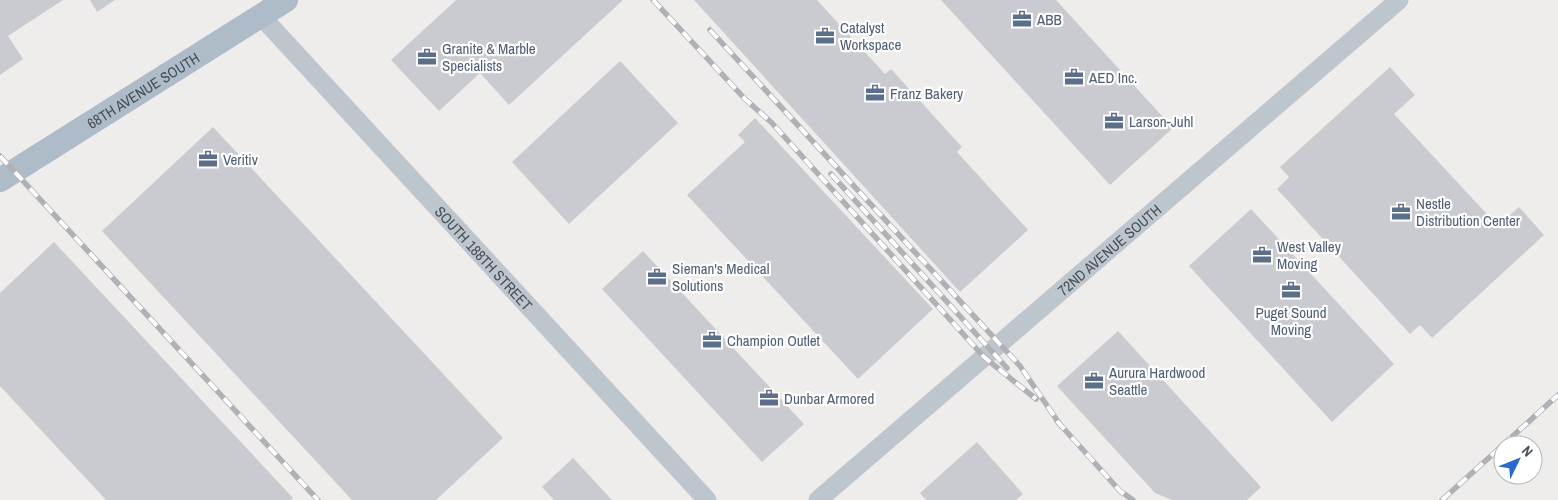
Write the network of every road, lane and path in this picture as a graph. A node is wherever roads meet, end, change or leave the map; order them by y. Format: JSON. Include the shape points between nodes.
{"nodes":[{"id":1,"x":286,"y":0,"type":"edge"},
{"id":2,"x":1399,"y":0,"type":"edge"},
{"id":3,"x":261,"y":16,"type":"junction"},
{"id":4,"x":0,"y":180,"type":"edge"},
{"id":5,"x":707,"y":500,"type":"edge"},
{"id":6,"x":818,"y":500,"type":"edge"}],
"edges":[{"from":1,"to":3,"type":"main road","name":"68TH AVENUE SOUTH"},
{"from":2,"to":6,"type":"street","name":"72ND AVENUE SOUTH"},
{"from":3,"to":4,"type":"main road","name":"68TH AVENUE SOUTH"},
{"from":3,"to":5,"type":"street","name":"SOUTH 188TH STREET"}]}
